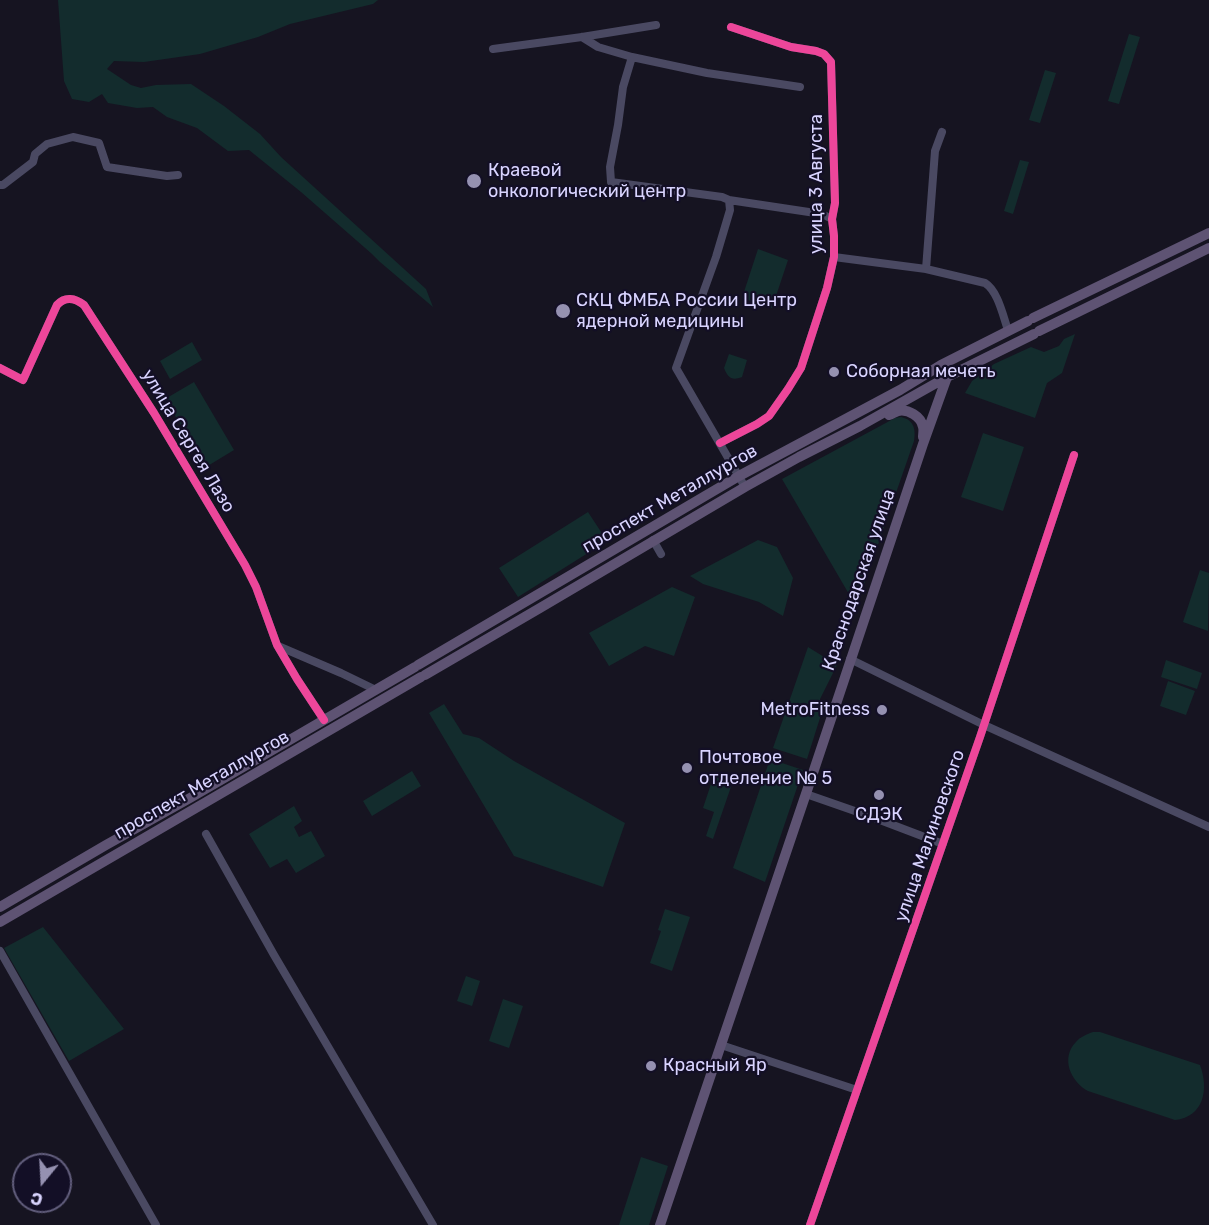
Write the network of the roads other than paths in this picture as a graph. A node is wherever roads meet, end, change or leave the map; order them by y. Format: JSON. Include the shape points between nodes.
{"nodes":[{"id":1,"x":657,"y":25,"type":"dead end"},
{"id":2,"x":730,"y":27,"type":"dead end"},
{"id":3,"x":582,"y":37,"type":"junction"},
{"id":4,"x":493,"y":49,"type":"dead end"},
{"id":5,"x":632,"y":57,"type":"junction"},
{"id":6,"x":800,"y":87,"type":"dead end"},
{"id":7,"x":942,"y":132,"type":"dead end"},
{"id":8,"x":178,"y":175,"type":"dead end"},
{"id":9,"x":0,"y":185,"type":"edge"},
{"id":10,"x":729,"y":200,"type":"junction"},
{"id":11,"x":832,"y":219,"type":"junction"},
{"id":12,"x":1209,"y":233,"type":"edge"},
{"id":13,"x":1209,"y":248,"type":"edge"},
{"id":14,"x":834,"y":257,"type":"junction"},
{"id":15,"x":926,"y":269,"type":"junction"},
{"id":16,"x":1008,"y":330,"type":"junction"},
{"id":17,"x":941,"y":365,"type":"junction"},
{"id":18,"x":0,"y":368,"type":"edge"},
{"id":19,"x":947,"y":377,"type":"junction"},
{"id":20,"x":860,"y":426,"type":"junction"},
{"id":21,"x":720,"y":443,"type":"junction"},
{"id":22,"x":923,"y":444,"type":"junction"},
{"id":23,"x":1074,"y":455,"type":"dead end"},
{"id":24,"x":739,"y":476,"type":"junction"},
{"id":25,"x":745,"y":487,"type":"junction"},
{"id":26,"x":653,"y":540,"type":"junction"},
{"id":27,"x":661,"y":554,"type":"dead end"},
{"id":28,"x":277,"y":645,"type":"junction"},
{"id":29,"x":850,"y":659,"type":"junction"},
{"id":30,"x":420,"y":671,"type":"junction"},
{"id":31,"x":376,"y":690,"type":"junction"},
{"id":32,"x":328,"y":724,"type":"junction"},
{"id":33,"x":984,"y":725,"type":"junction"},
{"id":34,"x":806,"y":794,"type":"junction"},
{"id":35,"x":1209,"y":827,"type":"edge"},
{"id":36,"x":206,"y":834,"type":"dead end"},
{"id":37,"x":943,"y":844,"type":"junction"},
{"id":38,"x":0,"y":907,"type":"edge"},
{"id":39,"x":0,"y":922,"type":"edge"},
{"id":40,"x":0,"y":951,"type":"edge"},
{"id":41,"x":721,"y":1045,"type":"junction"},
{"id":42,"x":857,"y":1090,"type":"junction"},
{"id":43,"x":156,"y":1225,"type":"edge"},
{"id":44,"x":433,"y":1225,"type":"edge"},
{"id":45,"x":660,"y":1225,"type":"edge"},
{"id":46,"x":810,"y":1225,"type":"edge"}],
"edges":[{"from":1,"to":3,"type":"street"},
{"from":2,"to":11,"type":"street","name":"улица 3 Августа","via":[[816,51],[831,62],[835,203]]},
{"from":3,"to":4,"type":"street"},
{"from":3,"to":5,"type":"street","via":[[598,47]]},
{"from":5,"to":6,"type":"street"},
{"from":5,"to":10,"type":"street","via":[[623,87],[611,182]]},
{"from":7,"to":15,"type":"street","via":[[935,151]]},
{"from":8,"to":9,"type":"street","via":[[107,167],[99,143],[73,137],[47,144],[35,154],[33,162]]},
{"from":10,"to":11,"type":"street","via":[[822,214]]},
{"from":10,"to":21,"type":"street","via":[[716,257],[676,368]]},
{"from":11,"to":14,"type":"street","name":"улица 3 Августа"},
{"from":12,"to":16,"type":"main road","name":"проспект Металлургов"},
{"from":13,"to":19,"type":"main road","name":"проспект Металлургов"},
{"from":14,"to":15,"type":"street"},
{"from":14,"to":21,"type":"street","name":"улица 3 Августа","via":[[801,368],[769,416]]},
{"from":15,"to":16,"type":"street","via":[[986,283],[995,292]]},
{"from":16,"to":17,"type":"main road","name":"проспект Металлургов"},
{"from":17,"to":19,"type":"main road"},
{"from":17,"to":24,"type":"main road","name":"проспект Металлургов"},
{"from":18,"to":28,"type":"street","name":"улица Сергея Лазо","via":[[23,380],[57,305],[69,298],[84,305],[245,565]]},
{"from":19,"to":20,"type":"main road","name":"проспект Металлургов"},
{"from":19,"to":22,"type":"main road","name":"Краснодарская улица"},
{"from":20,"to":22,"type":"main road","via":[[908,411],[921,421]]},
{"from":20,"to":25,"type":"main road","name":"проспект Металлургов"},
{"from":21,"to":24,"type":"street"},
{"from":22,"to":29,"type":"main road","name":"Краснодарская улица"},
{"from":23,"to":33,"type":"street","name":"улица Малиновского"},
{"from":24,"to":25,"type":"street"},
{"from":24,"to":30,"type":"main road","name":"проспект Металлургов"},
{"from":25,"to":26,"type":"main road","name":"проспект Металлургов"},
{"from":26,"to":27,"type":"street"},
{"from":26,"to":30,"type":"main road","name":"проспект Металлургов","via":[[540,608]]},
{"from":28,"to":31,"type":"street"},
{"from":28,"to":32,"type":"street","name":"улица Сергея Лазо"},
{"from":29,"to":33,"type":"street"},
{"from":29,"to":34,"type":"main road","name":"Краснодарская улица"},
{"from":30,"to":31,"type":"main road","name":"проспект Металлургов"},
{"from":30,"to":32,"type":"main road","name":"проспект Металлургов"},
{"from":31,"to":32,"type":"main road","name":"проспект Металлургов"},
{"from":32,"to":38,"type":"main road","name":"проспект Металлургов"},
{"from":32,"to":39,"type":"main road","name":"проспект Металлургов","via":[[195,810]]},
{"from":33,"to":35,"type":"street"},
{"from":33,"to":37,"type":"street","name":"улица Малиновского"},
{"from":34,"to":37,"type":"street"},
{"from":34,"to":41,"type":"main road","name":"Краснодарская улица"},
{"from":36,"to":44,"type":"street"},
{"from":37,"to":42,"type":"street","name":"улица Малиновского"},
{"from":40,"to":43,"type":"street"},
{"from":41,"to":42,"type":"street"},
{"from":41,"to":45,"type":"main road","name":"Краснодарская улица"},
{"from":42,"to":46,"type":"street","name":"улица Малиновского"}]}
